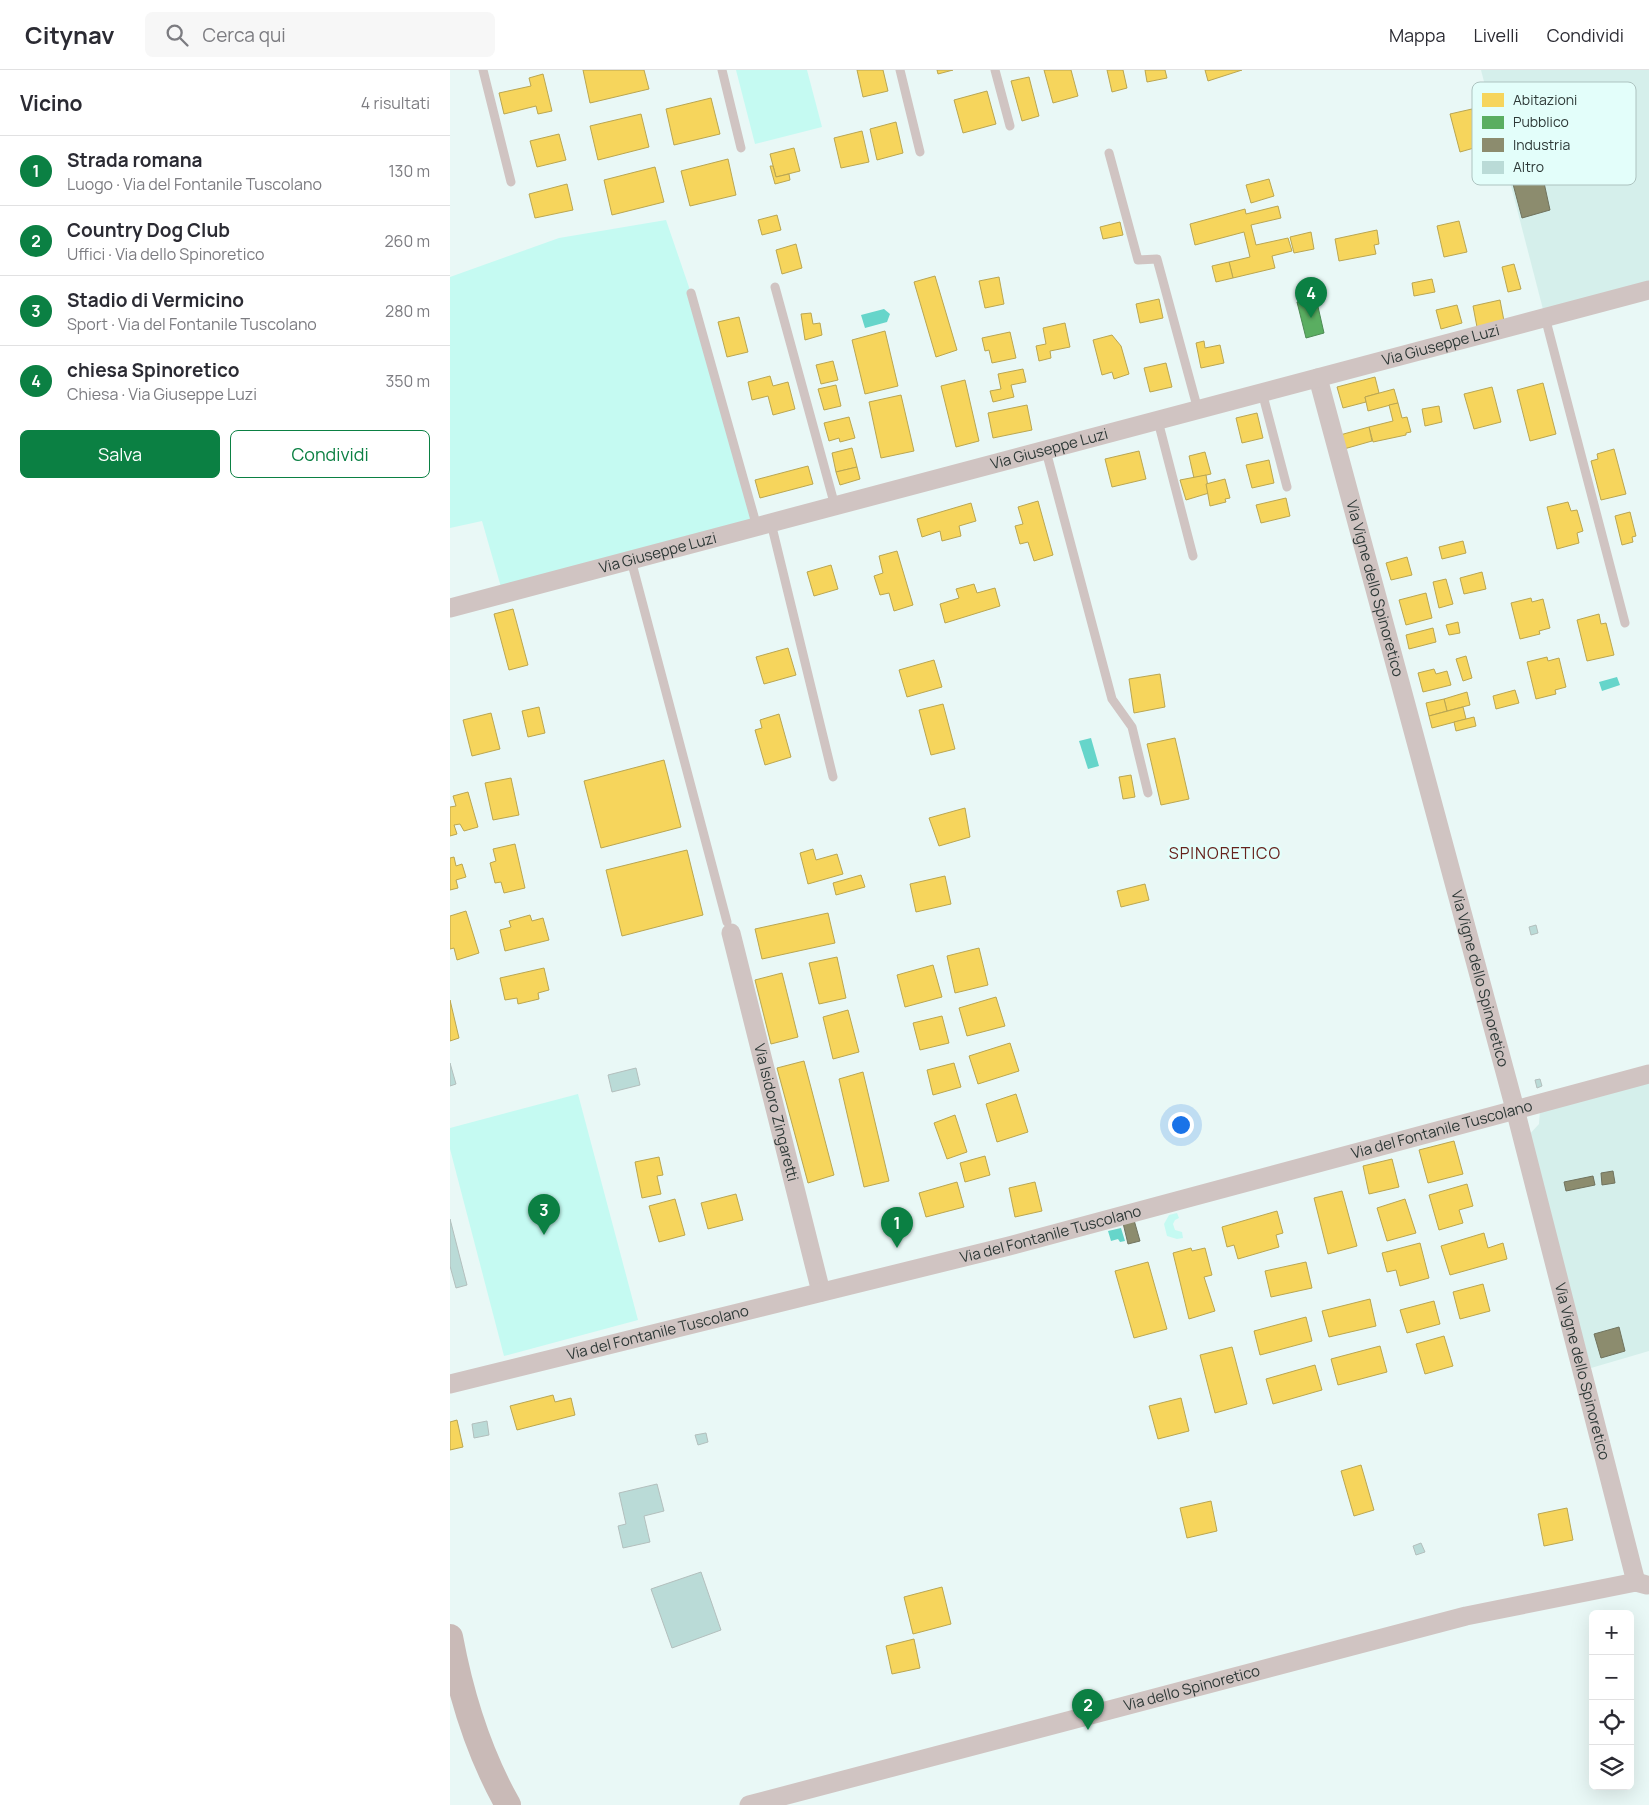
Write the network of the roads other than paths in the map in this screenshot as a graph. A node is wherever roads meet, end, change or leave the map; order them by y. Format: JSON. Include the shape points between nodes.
{"nodes":[{"id":1,"x":483,"y":70,"type":"edge"},
{"id":2,"x":722,"y":70,"type":"edge"},
{"id":3,"x":900,"y":70,"type":"edge"},
{"id":4,"x":995,"y":70,"type":"edge"},
{"id":5,"x":1010,"y":126,"type":"dead end"},
{"id":6,"x":741,"y":148,"type":"dead end"},
{"id":7,"x":920,"y":152,"type":"dead end"},
{"id":8,"x":1109,"y":153,"type":"dead end"},
{"id":9,"x":511,"y":182,"type":"dead end"},
{"id":10,"x":775,"y":287,"type":"dead end"},
{"id":11,"x":1649,"y":290,"type":"edge"},
{"id":12,"x":691,"y":293,"type":"dead end"},
{"id":13,"x":1545,"y":317,"type":"junction"},
{"id":14,"x":1318,"y":378,"type":"junction"},
{"id":15,"x":1262,"y":392,"type":"junction"},
{"id":16,"x":1198,"y":410,"type":"junction"},
{"id":17,"x":1158,"y":421,"type":"junction"},
{"id":18,"x":1046,"y":451,"type":"junction"},
{"id":19,"x":1287,"y":487,"type":"dead end"},
{"id":20,"x":835,"y":506,"type":"junction"},
{"id":21,"x":764,"y":525,"type":"junction"},
{"id":22,"x":1193,"y":556,"type":"dead end"},
{"id":23,"x":631,"y":560,"type":"junction"},
{"id":24,"x":450,"y":608,"type":"edge"},
{"id":25,"x":1625,"y":623,"type":"dead end"},
{"id":26,"x":833,"y":777,"type":"dead end"},
{"id":27,"x":1148,"y":793,"type":"dead end"},
{"id":28,"x":729,"y":927,"type":"joint"},
{"id":29,"x":1649,"y":1074,"type":"edge"},
{"id":30,"x":1516,"y":1109,"type":"junction"},
{"id":31,"x":821,"y":1292,"type":"junction"},
{"id":32,"x":450,"y":1384,"type":"edge"},
{"id":33,"x":1643,"y":1584,"type":"edge"},
{"id":34,"x":450,"y":1637,"type":"edge"},
{"id":35,"x":456,"y":1693,"type":"edge"},
{"id":36,"x":508,"y":1805,"type":"edge"},
{"id":37,"x":749,"y":1805,"type":"edge"}],
"edges":[{"from":1,"to":9,"type":"lane"},
{"from":2,"to":6,"type":"lane"},
{"from":3,"to":7,"type":"lane"},
{"from":4,"to":5,"type":"lane"},
{"from":8,"to":16,"type":"lane","via":[[1138,260],[1158,259]]},
{"from":10,"to":20,"type":"lane"},
{"from":11,"to":13,"type":"street","name":"Via Giuseppe Luzi"},
{"from":12,"to":21,"type":"lane"},
{"from":13,"to":14,"type":"street","name":"Via Giuseppe Luzi"},
{"from":13,"to":25,"type":"lane"},
{"from":14,"to":15,"type":"street","name":"Via Giuseppe Luzi"},
{"from":14,"to":30,"type":"street","name":"Via Vigne dello Spinoretico"},
{"from":15,"to":16,"type":"street","name":"Via Giuseppe Luzi"},
{"from":15,"to":19,"type":"lane"},
{"from":16,"to":17,"type":"street","name":"Via Giuseppe Luzi"},
{"from":17,"to":18,"type":"street","name":"Via Giuseppe Luzi"},
{"from":17,"to":22,"type":"lane"},
{"from":18,"to":20,"type":"street","name":"Via Giuseppe Luzi"},
{"from":18,"to":27,"type":"lane","via":[[1112,699],[1132,726]]},
{"from":20,"to":21,"type":"street","name":"Via Giuseppe Luzi"},
{"from":21,"to":23,"type":"street","name":"Via Giuseppe Luzi"},
{"from":21,"to":26,"type":"lane"},
{"from":23,"to":24,"type":"street","name":"Via Giuseppe Luzi"},
{"from":23,"to":28,"type":"lane"},
{"from":28,"to":31,"type":"street","name":"Via Isidoro Zingaretti"},
{"from":29,"to":30,"type":"street","name":"Via del Fontanile Tuscolano"},
{"from":30,"to":31,"type":"street","name":"Via del Fontanile Tuscolano","via":[[1009,1246]]},
{"from":30,"to":33,"type":"street","name":"Via Vigne dello Spinoretico"},
{"from":31,"to":32,"type":"street","name":"Via del Fontanile Tuscolano"},
{"from":33,"to":37,"type":"street","name":"Via dello Spinoretico","via":[[1466,1616]]},
{"from":34,"to":35,"type":"main road"},
{"from":35,"to":36,"type":"main road"}]}
